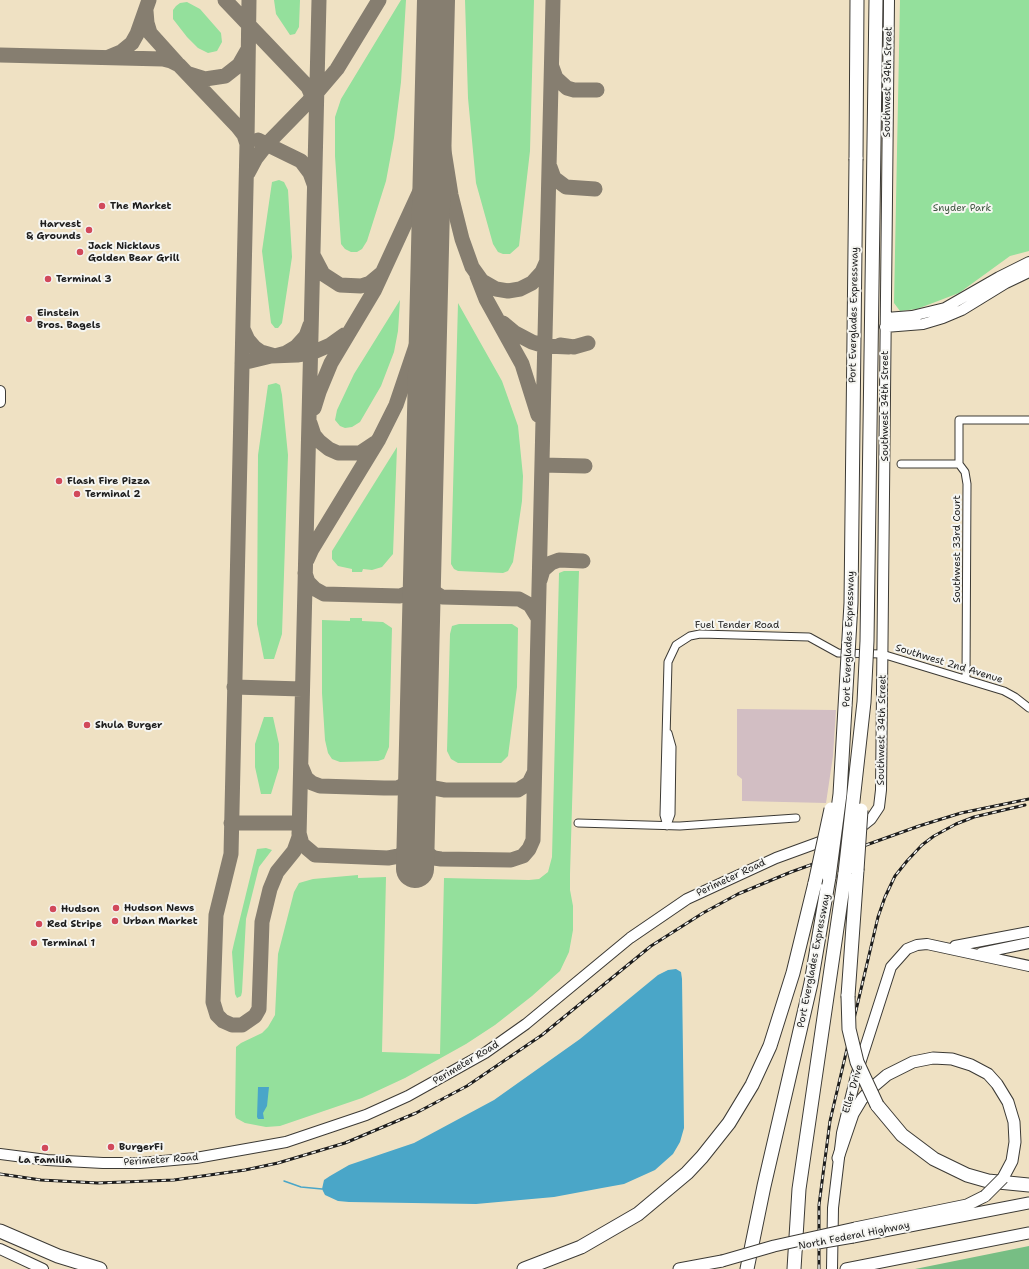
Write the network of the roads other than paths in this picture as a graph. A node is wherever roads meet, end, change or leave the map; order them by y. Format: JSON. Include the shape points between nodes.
{"nodes":[{"id":1,"x":856,"y":0,"type":"edge"},
{"id":2,"x":876,"y":0,"type":"edge"},
{"id":3,"x":889,"y":0,"type":"edge"},
{"id":4,"x":1029,"y":262,"type":"edge"},
{"id":5,"x":1029,"y":272,"type":"edge"},
{"id":6,"x":886,"y":322,"type":"junction"},
{"id":7,"x":0,"y":391,"type":"edge"},
{"id":8,"x":0,"y":402,"type":"edge"},
{"id":9,"x":1029,"y":420,"type":"edge"},
{"id":10,"x":901,"y":464,"type":"dead end"},
{"id":11,"x":959,"y":464,"type":"junction"},
{"id":12,"x":882,"y":654,"type":"junction"},
{"id":13,"x":966,"y":679,"type":"junction"},
{"id":14,"x":1029,"y":708,"type":"edge"},
{"id":15,"x":840,"y":794,"type":"junction"},
{"id":16,"x":877,"y":812,"type":"joint"},
{"id":17,"x":796,"y":818,"type":"dead end"},
{"id":18,"x":578,"y":823,"type":"dead end"},
{"id":19,"x":667,"y":826,"type":"junction"},
{"id":20,"x":851,"y":871,"type":"junction"},
{"id":21,"x":1029,"y":932,"type":"edge"},
{"id":22,"x":1029,"y":944,"type":"edge"},
{"id":23,"x":949,"y":947,"type":"junction"},
{"id":24,"x":977,"y":954,"type":"junction"},
{"id":25,"x":1029,"y":966,"type":"edge"},
{"id":26,"x":0,"y":1154,"type":"edge"},
{"id":27,"x":838,"y":1158,"type":"junction"},
{"id":28,"x":1029,"y":1185,"type":"edge"},
{"id":29,"x":764,"y":1186,"type":"junction"},
{"id":30,"x":799,"y":1189,"type":"junction"},
{"id":31,"x":1029,"y":1203,"type":"edge"},
{"id":32,"x":0,"y":1231,"type":"edge"},
{"id":33,"x":854,"y":1232,"type":"junction"},
{"id":34,"x":1029,"y":1233,"type":"edge"},
{"id":35,"x":0,"y":1249,"type":"edge"},
{"id":36,"x":850,"y":1268,"type":"edge"},
{"id":37,"x":43,"y":1269,"type":"edge"},
{"id":38,"x":100,"y":1269,"type":"edge"},
{"id":39,"x":524,"y":1269,"type":"edge"},
{"id":40,"x":679,"y":1269,"type":"edge"},
{"id":41,"x":740,"y":1269,"type":"edge"},
{"id":42,"x":747,"y":1269,"type":"edge"},
{"id":43,"x":787,"y":1269,"type":"edge"},
{"id":44,"x":794,"y":1269,"type":"edge"},
{"id":45,"x":832,"y":1269,"type":"edge"}],
"edges":[{"from":1,"to":15,"type":"highway","name":"Port Everglades Expressway","bridge":true,"via":[[851,603]]},
{"from":2,"to":20,"type":"highway","name":"Port Everglades Expressway","bridge":true,"via":[[869,580],[864,702]]},
{"from":3,"to":6,"type":"street","name":"Southwest 34th Street"},
{"from":4,"to":6,"type":"street","via":[[945,308]]},
{"from":5,"to":6,"type":"street","via":[[943,318],[923,324]]},
{"from":6,"to":12,"type":"street","name":"Southwest 34th Street"},
{"from":7,"to":8,"type":"street"},
{"from":9,"to":11,"type":"street","name":"Southwest 33rd Court","via":[[959,420]]},
{"from":10,"to":11,"type":"street"},
{"from":11,"to":13,"type":"street","name":"Southwest 33rd Court","via":[[965,472],[967,484]]},
{"from":12,"to":13,"type":"street","name":"Southwest 2nd Avenue"},
{"from":12,"to":16,"type":"street","name":"Southwest 34th Street","via":[[881,796]]},
{"from":12,"to":19,"type":"street","name":"Fuel Tender Road","via":[[838,653],[809,637],[700,634],[690,636],[676,645],[668,662],[664,815]]},
{"from":13,"to":14,"type":"street","name":"Southwest 2nd Avenue","via":[[1004,690]]},
{"from":15,"to":29,"type":"highway","name":"Port Everglades Expressway","bridge":true,"via":[[810,990]]},
{"from":15,"to":39,"type":"highway","bridge":true,"via":[[830,812],[793,973],[770,1046],[752,1085],[729,1123],[687,1173],[638,1214],[581,1247]]},
{"from":16,"to":26,"type":"street","name":"Perimeter Road","via":[[860,827],[776,858],[687,899],[630,938],[544,1010],[485,1052],[408,1096],[366,1115],[286,1142],[196,1158],[102,1163]]},
{"from":17,"to":19,"type":"street"},
{"from":18,"to":19,"type":"street"},
{"from":20,"to":28,"type":"highway","bridge":true,"via":[[848,996],[850,1029],[857,1062],[877,1105],[902,1135],[934,1159],[967,1175],[988,1181]]},
{"from":20,"to":30,"type":"highway","name":"Port Everglades Expressway"},
{"from":21,"to":23,"type":"street"},
{"from":22,"to":24,"type":"street"},
{"from":23,"to":24,"type":"street"},
{"from":23,"to":27,"type":"street","name":"Eller Drive","via":[[922,944],[907,949],[888,972],[848,1102]]},
{"from":24,"to":25,"type":"street"},
{"from":27,"to":33,"type":"main road","bridge":true,"via":[[853,1114],[862,1099],[893,1071],[913,1062],[933,1058],[952,1059],[988,1074],[1008,1102],[1014,1122],[1015,1142],[1012,1161],[1003,1178],[985,1196],[962,1206],[897,1218]]},
{"from":27,"to":45,"type":"street","name":"Eller Drive","via":[[833,1208]]},
{"from":29,"to":41,"type":"highway"},
{"from":29,"to":42,"type":"highway","name":"Port Everglades Expressway"},
{"from":30,"to":43,"type":"highway"},
{"from":30,"to":44,"type":"highway","name":"Port Everglades Expressway"},
{"from":31,"to":33,"type":"main road","name":"North Federal Highway"},
{"from":32,"to":38,"type":"highway","via":[[58,1256]]},
{"from":33,"to":40,"type":"main road","name":"North Federal Highway","bridge":true},
{"from":34,"to":36,"type":"main road"},
{"from":35,"to":37,"type":"street"}]}
